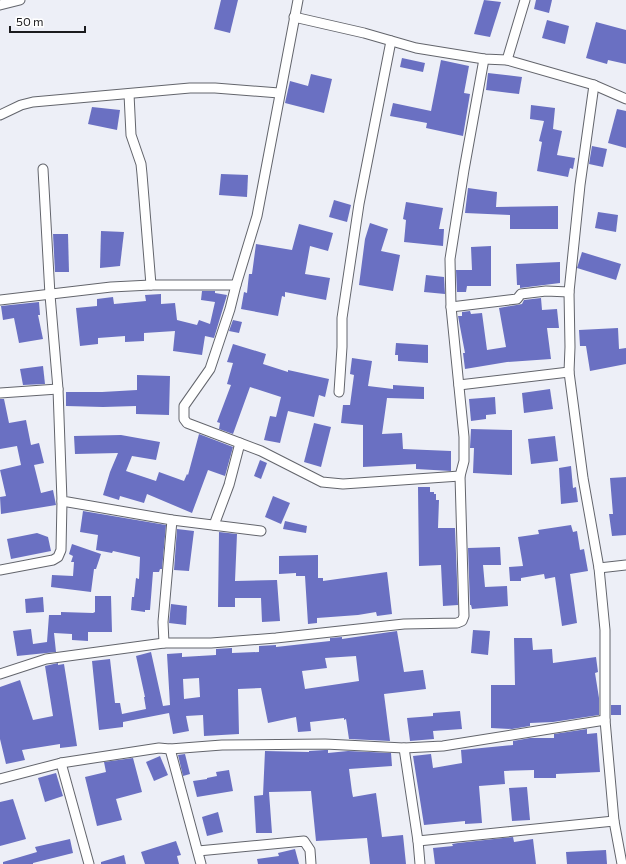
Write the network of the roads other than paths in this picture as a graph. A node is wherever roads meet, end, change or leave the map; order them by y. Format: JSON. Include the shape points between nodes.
{"nodes":[{"id":1,"x":20,"y":0,"type":"edge"},
{"id":2,"x":298,"y":0,"type":"edge"},
{"id":3,"x":525,"y":0,"type":"edge"},
{"id":4,"x":0,"y":5,"type":"edge"},
{"id":5,"x":294,"y":17,"type":"junction"},
{"id":6,"x":391,"y":41,"type":"junction"},
{"id":7,"x":484,"y":59,"type":"junction"},
{"id":8,"x":507,"y":60,"type":"junction"},
{"id":9,"x":594,"y":85,"type":"junction"},
{"id":10,"x":279,"y":93,"type":"junction"},
{"id":11,"x":129,"y":94,"type":"junction"},
{"id":12,"x":626,"y":100,"type":"edge"},
{"id":13,"x":0,"y":115,"type":"edge"},
{"id":14,"x":43,"y":169,"type":"dead end"},
{"id":15,"x":151,"y":285,"type":"junction"},
{"id":16,"x":236,"y":286,"type":"junction"},
{"id":17,"x":569,"y":292,"type":"junction"},
{"id":18,"x":50,"y":295,"type":"junction"},
{"id":19,"x":0,"y":300,"type":"edge"},
{"id":20,"x":451,"y":307,"type":"junction"},
{"id":21,"x":569,"y":372,"type":"junction"},
{"id":22,"x":459,"y":384,"type":"junction"},
{"id":23,"x":58,"y":389,"type":"junction"},
{"id":24,"x":339,"y":392,"type":"dead end"},
{"id":25,"x":0,"y":393,"type":"edge"},
{"id":26,"x":240,"y":443,"type":"junction"},
{"id":27,"x":460,"y":476,"type":"junction"},
{"id":28,"x":62,"y":502,"type":"junction"},
{"id":29,"x":172,"y":520,"type":"junction"},
{"id":30,"x":214,"y":525,"type":"junction"},
{"id":31,"x":260,"y":531,"type":"dead end"},
{"id":32,"x":626,"y":565,"type":"edge"},
{"id":33,"x":598,"y":568,"type":"junction"},
{"id":34,"x":0,"y":570,"type":"edge"},
{"id":35,"x":164,"y":643,"type":"junction"},
{"id":36,"x":0,"y":674,"type":"edge"},
{"id":37,"x":606,"y":720,"type":"junction"},
{"id":38,"x":404,"y":748,"type":"junction"},
{"id":39,"x":170,"y":749,"type":"junction"},
{"id":40,"x":61,"y":763,"type":"junction"},
{"id":41,"x":0,"y":779,"type":"edge"},
{"id":42,"x":614,"y":821,"type":"junction"},
{"id":43,"x":418,"y":841,"type":"junction"},
{"id":44,"x":198,"y":851,"type":"junction"},
{"id":45,"x":89,"y":864,"type":"edge"},
{"id":46,"x":201,"y":864,"type":"edge"},
{"id":47,"x":311,"y":864,"type":"edge"},
{"id":48,"x":420,"y":864,"type":"edge"},
{"id":49,"x":622,"y":864,"type":"edge"}],
"edges":[{"from":1,"to":4,"type":"street"},
{"from":2,"to":5,"type":"street"},
{"from":3,"to":8,"type":"street"},
{"from":5,"to":6,"type":"street"},
{"from":5,"to":10,"type":"street"},
{"from":6,"to":7,"type":"street","via":[[416,48]]},
{"from":6,"to":24,"type":"street","via":[[376,128],[359,204],[342,318]]},
{"from":7,"to":8,"type":"street"},
{"from":7,"to":20,"type":"street","via":[[450,259]]},
{"from":8,"to":9,"type":"street"},
{"from":9,"to":12,"type":"street"},
{"from":9,"to":17,"type":"street"},
{"from":10,"to":11,"type":"street","via":[[215,88]]},
{"from":10,"to":16,"type":"street","via":[[257,216]]},
{"from":11,"to":13,"type":"street","via":[[33,102]]},
{"from":11,"to":15,"type":"street","via":[[131,135],[141,164]]},
{"from":14,"to":18,"type":"street"},
{"from":15,"to":16,"type":"street"},
{"from":15,"to":18,"type":"street"},
{"from":16,"to":26,"type":"street","via":[[210,369],[184,406],[184,419],[187,423]]},
{"from":17,"to":20,"type":"street","via":[[521,294],[517,299]]},
{"from":17,"to":21,"type":"street"},
{"from":18,"to":19,"type":"street"},
{"from":18,"to":23,"type":"street"},
{"from":20,"to":22,"type":"street"},
{"from":21,"to":22,"type":"street"},
{"from":21,"to":33,"type":"street"},
{"from":22,"to":27,"type":"street","via":[[464,437],[464,461]]},
{"from":23,"to":25,"type":"street"},
{"from":23,"to":28,"type":"street"},
{"from":26,"to":27,"type":"street","via":[[322,482],[343,484]]},
{"from":26,"to":30,"type":"street","via":[[229,485]]},
{"from":27,"to":35,"type":"street","via":[[464,616],[462,621],[404,624],[211,643]]},
{"from":28,"to":29,"type":"street"},
{"from":28,"to":34,"type":"street","via":[[61,550],[58,556],[53,560]]},
{"from":29,"to":30,"type":"street"},
{"from":29,"to":35,"type":"street","via":[[163,622]]},
{"from":30,"to":31,"type":"street"},
{"from":32,"to":33,"type":"street"},
{"from":33,"to":37,"type":"street","via":[[605,630]]},
{"from":35,"to":36,"type":"street","via":[[46,660]]},
{"from":37,"to":38,"type":"street","via":[[443,746]]},
{"from":37,"to":42,"type":"street"},
{"from":38,"to":39,"type":"street","via":[[325,744],[222,745]]},
{"from":38,"to":43,"type":"street"},
{"from":39,"to":40,"type":"street","via":[[159,748]]},
{"from":39,"to":44,"type":"street"},
{"from":40,"to":41,"type":"street"},
{"from":40,"to":45,"type":"street"},
{"from":42,"to":43,"type":"street"},
{"from":42,"to":49,"type":"street"},
{"from":43,"to":48,"type":"street"},
{"from":44,"to":46,"type":"street"},
{"from":44,"to":47,"type":"street","via":[[304,842],[310,850]]}]}
